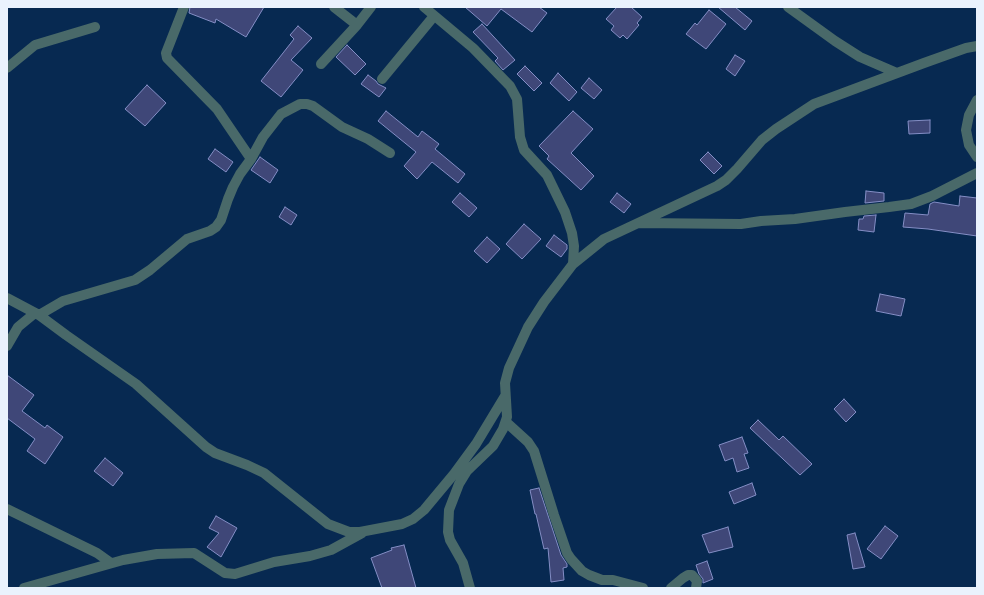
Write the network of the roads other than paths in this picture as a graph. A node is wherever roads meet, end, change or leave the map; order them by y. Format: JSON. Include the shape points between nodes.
{"nodes":[{"id":1,"x":184,"y":7,"type":"edge"},
{"id":2,"x":334,"y":7,"type":"edge"},
{"id":3,"x":371,"y":7,"type":"edge"},
{"id":4,"x":424,"y":7,"type":"edge"},
{"id":5,"x":788,"y":7,"type":"edge"},
{"id":6,"x":434,"y":16,"type":"junction"},
{"id":7,"x":357,"y":25,"type":"junction"},
{"id":8,"x":95,"y":26,"type":"dead end"},
{"id":9,"x":977,"y":46,"type":"edge"},
{"id":10,"x":321,"y":64,"type":"dead end"},
{"id":11,"x":7,"y":68,"type":"edge"},
{"id":12,"x":897,"y":74,"type":"junction"},
{"id":13,"x":382,"y":79,"type":"dead end"},
{"id":14,"x":977,"y":100,"type":"edge"},
{"id":15,"x":390,"y":153,"type":"dead end"},
{"id":16,"x":977,"y":157,"type":"edge"},
{"id":17,"x":251,"y":159,"type":"junction"},
{"id":18,"x":977,"y":173,"type":"edge"},
{"id":19,"x":635,"y":223,"type":"junction"},
{"id":20,"x":573,"y":264,"type":"junction"},
{"id":21,"x":7,"y":298,"type":"edge"},
{"id":22,"x":37,"y":314,"type":"junction"},
{"id":23,"x":7,"y":346,"type":"edge"},
{"id":24,"x":505,"y":396,"type":"junction"},
{"id":25,"x":506,"y":422,"type":"junction"},
{"id":26,"x":7,"y":509,"type":"edge"},
{"id":27,"x":366,"y":530,"type":"junction"},
{"id":28,"x":111,"y":563,"type":"junction"},
{"id":29,"x":24,"y":588,"type":"edge"},
{"id":30,"x":470,"y":588,"type":"edge"},
{"id":31,"x":643,"y":588,"type":"edge"},
{"id":32,"x":671,"y":588,"type":"edge"},
{"id":33,"x":696,"y":588,"type":"edge"}],
"edges":[{"from":1,"to":17,"type":"street","via":[[166,53],[167,58],[218,108]]},
{"from":2,"to":7,"type":"street"},
{"from":3,"to":7,"type":"street"},
{"from":4,"to":6,"type":"street"},
{"from":5,"to":12,"type":"street","via":[[860,57]]},
{"from":6,"to":13,"type":"street"},
{"from":6,"to":20,"type":"street","via":[[473,48],[510,86],[517,100],[520,137],[524,150],[547,175],[565,212],[572,233]]},
{"from":7,"to":10,"type":"street"},
{"from":8,"to":11,"type":"street","via":[[35,45]]},
{"from":9,"to":12,"type":"street"},
{"from":12,"to":19,"type":"street","via":[[814,104],[762,140],[737,169],[717,186]]},
{"from":14,"to":16,"type":"street","via":[[969,115],[966,130],[969,145]]},
{"from":15,"to":17,"type":"street","via":[[342,127],[307,104],[300,104],[281,114]]},
{"from":17,"to":22,"type":"street","via":[[233,187],[216,227],[182,242],[135,280],[62,301]]},
{"from":18,"to":19,"type":"street","via":[[911,204],[795,220],[741,224]]},
{"from":19,"to":20,"type":"street","via":[[604,239]]},
{"from":20,"to":24,"type":"street","via":[[528,327],[509,368]]},
{"from":21,"to":22,"type":"street"},
{"from":22,"to":23,"type":"street","via":[[18,328]]},
{"from":22,"to":27,"type":"street","via":[[136,384],[206,447],[264,473],[328,524],[348,532]]},
{"from":24,"to":25,"type":"street"},
{"from":24,"to":27,"type":"street","via":[[459,468],[424,510],[402,524]]},
{"from":25,"to":30,"type":"street","via":[[493,446],[467,471],[449,510],[450,540],[463,564]]},
{"from":25,"to":31,"type":"street","via":[[534,451],[571,559],[589,575]]},
{"from":26,"to":28,"type":"street","via":[[97,552]]},
{"from":27,"to":28,"type":"street","via":[[331,550],[274,562],[235,574],[225,573],[194,553],[143,556]]},
{"from":28,"to":29,"type":"street"},
{"from":32,"to":33,"type":"street","via":[[692,574],[697,581]]}]}
